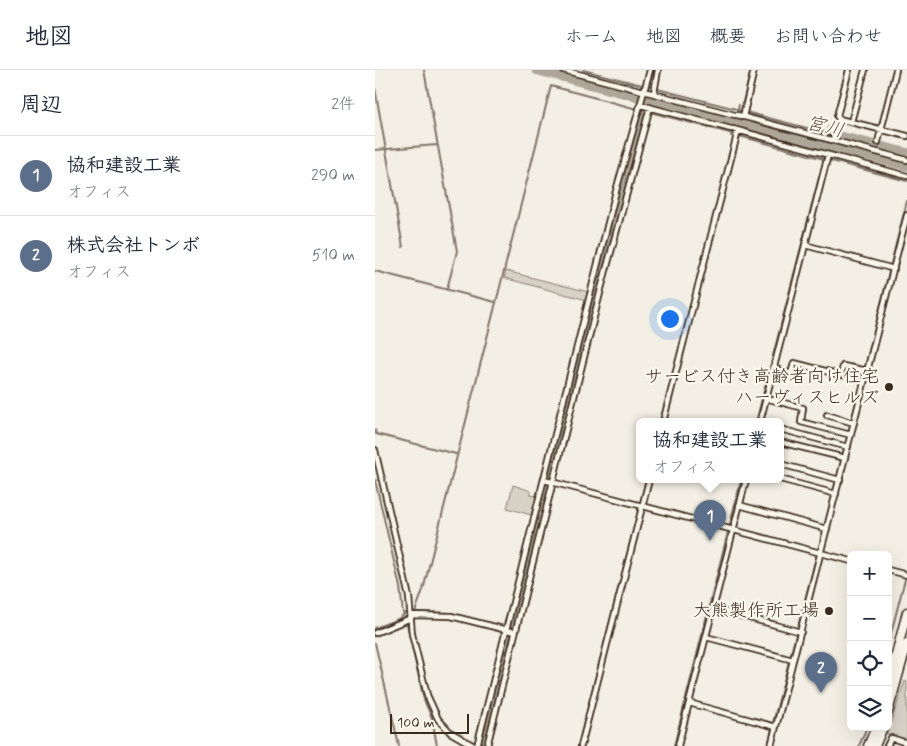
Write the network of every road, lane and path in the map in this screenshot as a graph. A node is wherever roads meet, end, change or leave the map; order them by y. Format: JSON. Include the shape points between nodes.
{"nodes":[{"id":1,"x":563,"y":70,"type":"edge"},
{"id":2,"x":650,"y":70,"type":"edge"},
{"id":3,"x":658,"y":70,"type":"edge"},
{"id":4,"x":754,"y":70,"type":"edge"},
{"id":5,"x":849,"y":70,"type":"edge"},
{"id":6,"x":865,"y":70,"type":"edge"},
{"id":7,"x":896,"y":70,"type":"edge"},
{"id":8,"x":649,"y":90,"type":"junction"},
{"id":9,"x":646,"y":107,"type":"junction"},
{"id":10,"x":743,"y":113,"type":"junction"},
{"id":11,"x":839,"y":119,"type":"junction"},
{"id":12,"x":851,"y":122,"type":"junction"},
{"id":13,"x":881,"y":129,"type":"junction"},
{"id":14,"x":735,"y":132,"type":"junction"},
{"id":15,"x":834,"y":136,"type":"junction"},
{"id":16,"x":907,"y":136,"type":"edge"},
{"id":17,"x":878,"y":142,"type":"dead end"},
{"id":18,"x":827,"y":158,"type":"junction"},
{"id":19,"x":907,"y":160,"type":"edge"},
{"id":20,"x":907,"y":176,"type":"edge"},
{"id":21,"x":907,"y":215,"type":"edge"},
{"id":22,"x":805,"y":245,"type":"junction"},
{"id":23,"x":892,"y":268,"type":"junction"},
{"id":24,"x":773,"y":368,"type":"junction"},
{"id":25,"x":865,"y":371,"type":"junction"},
{"id":26,"x":765,"y":398,"type":"junction"},
{"id":27,"x":827,"y":415,"type":"dead end"},
{"id":28,"x":664,"y":418,"type":"edge"},
{"id":29,"x":761,"y":418,"type":"edge"},
{"id":30,"x":852,"y":422,"type":"junction"},
{"id":31,"x":784,"y":430,"type":"edge"},
{"id":32,"x":849,"y":435,"type":"junction"},
{"id":33,"x":784,"y":443,"type":"edge"},
{"id":34,"x":846,"y":447,"type":"junction"},
{"id":35,"x":375,"y":450,"type":"edge"},
{"id":36,"x":843,"y":457,"type":"junction"},
{"id":37,"x":784,"y":465,"type":"edge"},
{"id":38,"x":784,"y":480,"type":"edge"},
{"id":39,"x":837,"y":480,"type":"junction"},
{"id":40,"x":548,"y":481,"type":"junction"},
{"id":41,"x":648,"y":483,"type":"edge"},
{"id":42,"x":744,"y":483,"type":"edge"},
{"id":43,"x":834,"y":494,"type":"junction"},
{"id":44,"x":739,"y":505,"type":"junction"},
{"id":45,"x":640,"y":506,"type":"junction"},
{"id":46,"x":730,"y":529,"type":"junction"},
{"id":47,"x":825,"y":529,"type":"junction"},
{"id":48,"x":821,"y":553,"type":"junction"},
{"id":49,"x":847,"y":559,"type":"edge"},
{"id":50,"x":892,"y":571,"type":"edge"},
{"id":51,"x":907,"y":575,"type":"edge"},
{"id":52,"x":713,"y":608,"type":"junction"},
{"id":53,"x":907,"y":612,"type":"edge"},
{"id":54,"x":411,"y":617,"type":"junction"},
{"id":55,"x":511,"y":631,"type":"junction"},
{"id":56,"x":798,"y":631,"type":"junction"},
{"id":57,"x":375,"y":633,"type":"edge"},
{"id":58,"x":706,"y":637,"type":"junction"},
{"id":59,"x":907,"y":644,"type":"edge"},
{"id":60,"x":791,"y":660,"type":"junction"},
{"id":61,"x":892,"y":670,"type":"edge"},
{"id":62,"x":892,"y":698,"type":"edge"},
{"id":63,"x":689,"y":703,"type":"junction"},
{"id":64,"x":776,"y":727,"type":"junction"},
{"id":65,"x":874,"y":731,"type":"edge"},
{"id":66,"x":881,"y":731,"type":"edge"},
{"id":67,"x":907,"y":742,"type":"edge"},
{"id":68,"x":476,"y":746,"type":"edge"},
{"id":69,"x":487,"y":746,"type":"edge"},
{"id":70,"x":581,"y":746,"type":"edge"},
{"id":71,"x":678,"y":746,"type":"edge"},
{"id":72,"x":771,"y":746,"type":"edge"},
{"id":73,"x":868,"y":746,"type":"edge"},
{"id":74,"x":875,"y":746,"type":"edge"},
{"id":75,"x":887,"y":746,"type":"edge"}],
"edges":[{"from":1,"to":8,"type":"street"},
{"from":2,"to":8,"type":"street"},
{"from":3,"to":8,"type":"street"},
{"from":4,"to":10,"type":"street"},
{"from":5,"to":11,"type":"street","via":[[837,116]]},
{"from":6,"to":12,"type":"street"},
{"from":7,"to":13,"type":"street"},
{"from":8,"to":9,"type":"street"},
{"from":8,"to":10,"type":"street","via":[[736,115]]},
{"from":9,"to":14,"type":"street"},
{"from":9,"to":40,"type":"street","via":[[601,289]]},
{"from":9,"to":40,"type":"street","via":[[619,182]]},
{"from":10,"to":15,"type":"street"},
{"from":11,"to":12,"type":"street"},
{"from":11,"to":15,"type":"street"},
{"from":12,"to":13,"type":"street"},
{"from":13,"to":16,"type":"street"},
{"from":13,"to":17,"type":"street"},
{"from":14,"to":18,"type":"street"},
{"from":14,"to":28,"type":"street"},
{"from":15,"to":19,"type":"street"},
{"from":18,"to":20,"type":"street"},
{"from":18,"to":22,"type":"street"},
{"from":21,"to":23,"type":"street"},
{"from":22,"to":23,"type":"street"},
{"from":22,"to":24,"type":"street"},
{"from":23,"to":25,"type":"street"},
{"from":24,"to":25,"type":"street","via":[[791,374],[794,363],[841,375],[843,366]]},
{"from":24,"to":26,"type":"street"},
{"from":25,"to":30,"type":"street"},
{"from":26,"to":29,"type":"street"},
{"from":26,"to":32,"type":"street","via":[[803,408],[801,422]]},
{"from":27,"to":30,"type":"street"},
{"from":30,"to":32,"type":"street"},
{"from":31,"to":34,"type":"street"},
{"from":32,"to":34,"type":"street"},
{"from":33,"to":36,"type":"street"},
{"from":34,"to":36,"type":"street"},
{"from":35,"to":54,"type":"street"},
{"from":36,"to":39,"type":"street"},
{"from":37,"to":39,"type":"street"},
{"from":38,"to":43,"type":"street"},
{"from":39,"to":43,"type":"street"},
{"from":40,"to":45,"type":"street"},
{"from":40,"to":55,"type":"street"},
{"from":40,"to":55,"type":"street"},
{"from":41,"to":45,"type":"street"},
{"from":42,"to":44,"type":"street"},
{"from":43,"to":47,"type":"street"},
{"from":44,"to":46,"type":"street"},
{"from":44,"to":47,"type":"street"},
{"from":45,"to":46,"type":"street"},
{"from":45,"to":70,"type":"street"},
{"from":46,"to":48,"type":"street"},
{"from":46,"to":52,"type":"street"},
{"from":47,"to":48,"type":"street"},
{"from":48,"to":49,"type":"street"},
{"from":48,"to":56,"type":"street"},
{"from":50,"to":51,"type":"street"},
{"from":52,"to":56,"type":"street"},
{"from":52,"to":58,"type":"street"},
{"from":53,"to":61,"type":"highway"},
{"from":54,"to":55,"type":"street","via":[[451,616]]},
{"from":54,"to":57,"type":"street"},
{"from":54,"to":68,"type":"street","via":[[414,643],[431,708],[450,732]]},
{"from":55,"to":68,"type":"street"},
{"from":55,"to":69,"type":"street"},
{"from":56,"to":60,"type":"street"},
{"from":58,"to":60,"type":"street"},
{"from":58,"to":63,"type":"street"},
{"from":59,"to":62,"type":"highway"},
{"from":60,"to":64,"type":"street"},
{"from":63,"to":64,"type":"street"},
{"from":63,"to":71,"type":"street"},
{"from":64,"to":72,"type":"street"},
{"from":65,"to":73,"type":"highway"},
{"from":66,"to":74,"type":"highway"},
{"from":67,"to":75,"type":"street","via":[[891,738]]}]}
